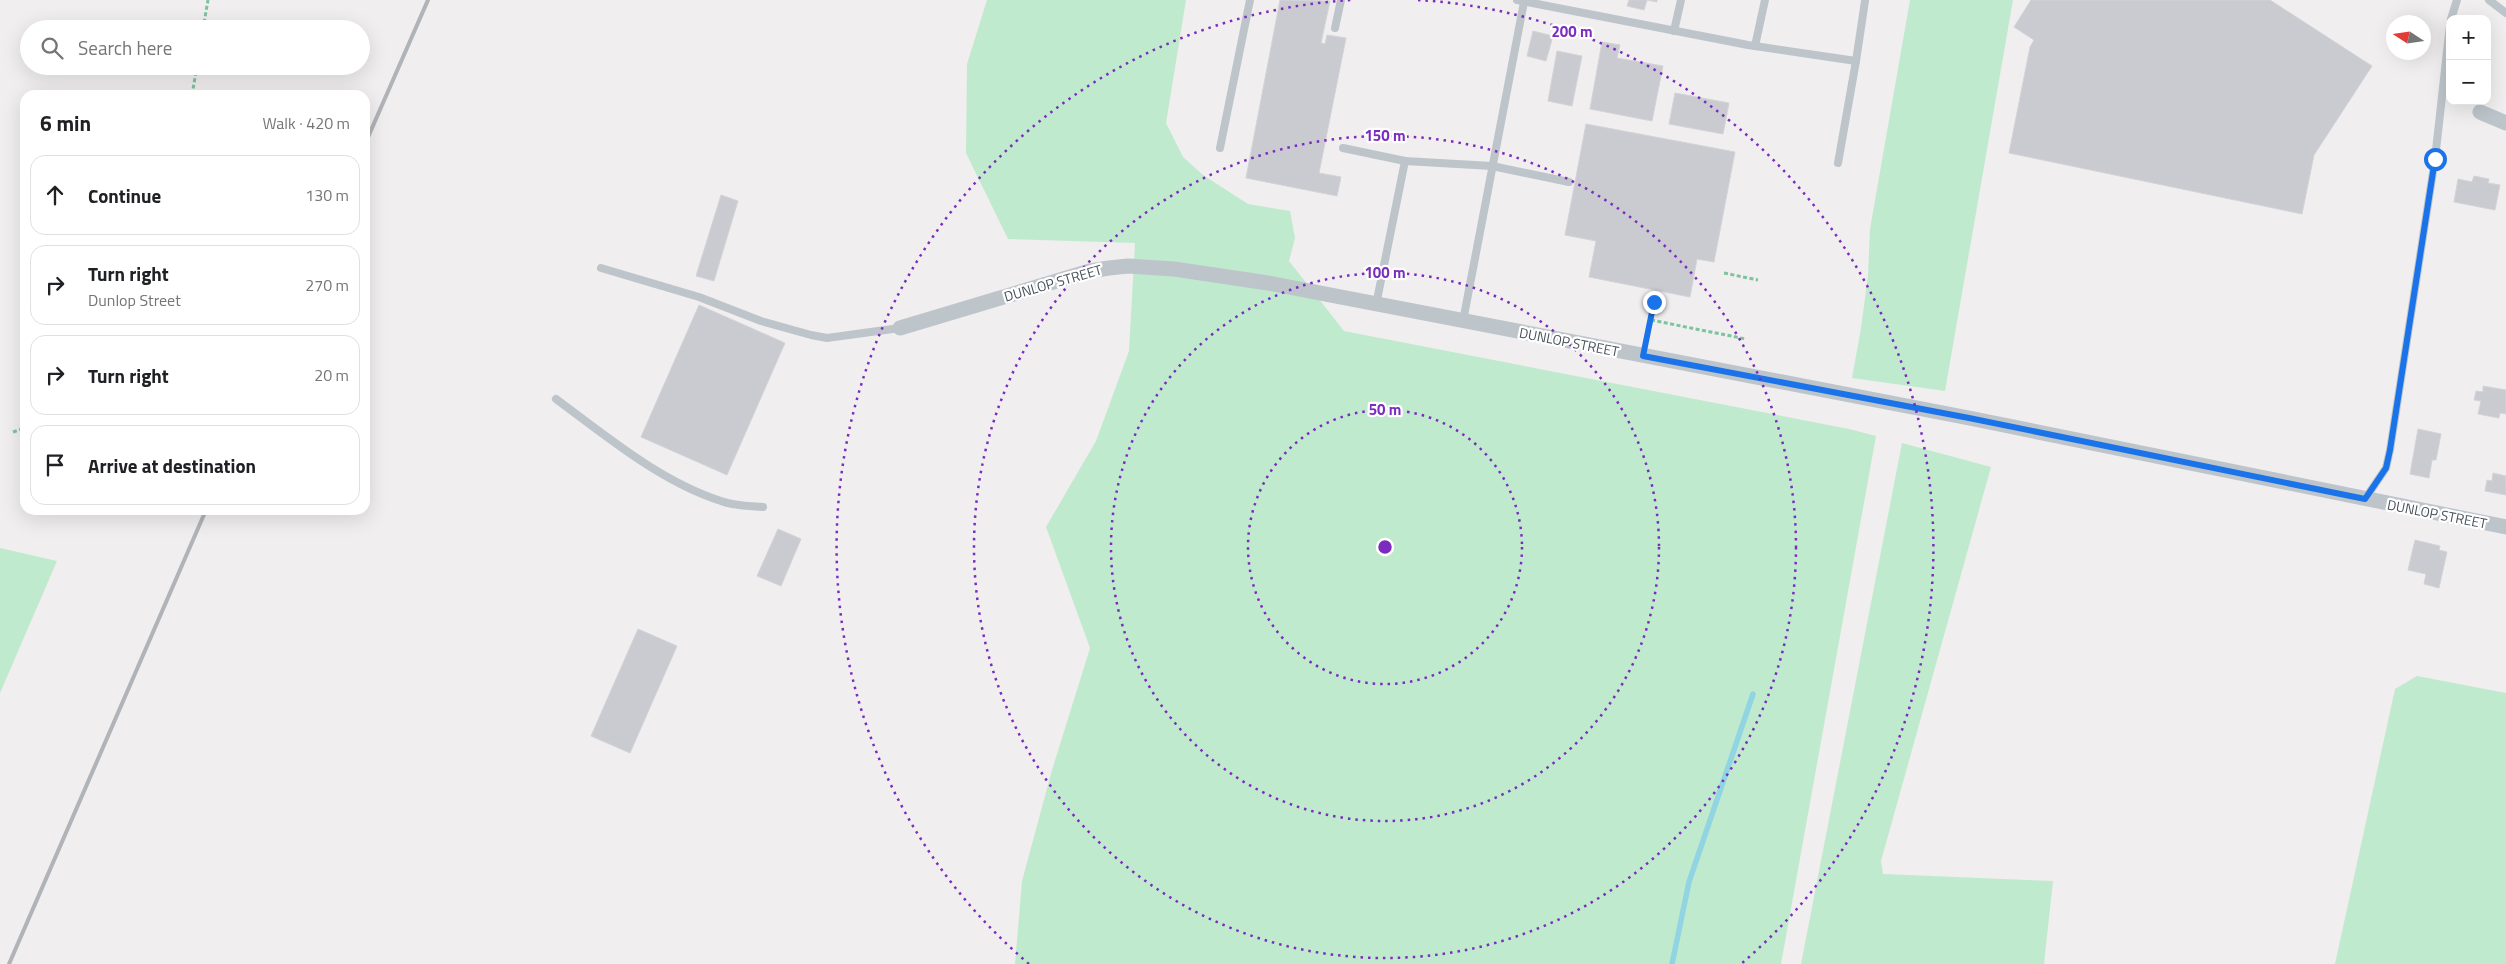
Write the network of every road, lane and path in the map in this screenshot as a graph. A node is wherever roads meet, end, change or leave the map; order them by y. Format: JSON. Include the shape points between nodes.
{"nodes":[{"id":1,"x":208,"y":0,"type":"edge"},
{"id":2,"x":1250,"y":0,"type":"edge"},
{"id":3,"x":1341,"y":0,"type":"edge"},
{"id":4,"x":1681,"y":0,"type":"edge"},
{"id":5,"x":1765,"y":0,"type":"edge"},
{"id":6,"x":2457,"y":0,"type":"edge"},
{"id":7,"x":2490,"y":0,"type":"edge"},
{"id":8,"x":1520,"y":1,"type":"edge"},
{"id":9,"x":1865,"y":1,"type":"dead end"},
{"id":10,"x":2506,"y":14,"type":"edge"},
{"id":11,"x":2452,"y":15,"type":"edge"},
{"id":12,"x":205,"y":20,"type":"edge"},
{"id":13,"x":1335,"y":28,"type":"dead end"},
{"id":14,"x":1674,"y":31,"type":"junction"},
{"id":15,"x":1755,"y":46,"type":"junction"},
{"id":16,"x":1856,"y":60,"type":"junction"},
{"id":17,"x":2446,"y":60,"type":"edge"},
{"id":18,"x":195,"y":75,"type":"edge"},
{"id":19,"x":193,"y":90,"type":"edge"},
{"id":20,"x":2480,"y":112,"type":"dead end"},
{"id":21,"x":2506,"y":123,"type":"edge"},
{"id":22,"x":1220,"y":148,"type":"dead end"},
{"id":23,"x":1343,"y":148,"type":"dead end"},
{"id":24,"x":1405,"y":160,"type":"junction"},
{"id":25,"x":1838,"y":163,"type":"dead end"},
{"id":26,"x":1492,"y":166,"type":"junction"},
{"id":27,"x":1569,"y":182,"type":"dead end"},
{"id":28,"x":601,"y":268,"type":"dead end"},
{"id":29,"x":1724,"y":273,"type":"dead end"},
{"id":30,"x":1758,"y":280,"type":"dead end"},
{"id":31,"x":1654,"y":302,"type":"dead end"},
{"id":32,"x":1376,"y":305,"type":"junction"},
{"id":33,"x":1651,"y":320,"type":"junction"},
{"id":34,"x":1462,"y":322,"type":"junction"},
{"id":35,"x":900,"y":328,"type":"joint"},
{"id":36,"x":1746,"y":339,"type":"dead end"},
{"id":37,"x":1643,"y":356,"type":"junction"},
{"id":38,"x":556,"y":399,"type":"dead end"},
{"id":39,"x":20,"y":430,"type":"edge"},
{"id":40,"x":13,"y":432,"type":"dead end"},
{"id":41,"x":2365,"y":499,"type":"junction"},
{"id":42,"x":763,"y":507,"type":"dead end"},
{"id":43,"x":2506,"y":527,"type":"edge"}],
"edges":[{"from":1,"to":12,"type":"path"},
{"from":2,"to":22,"type":"lane"},
{"from":3,"to":13,"type":"lane"},
{"from":4,"to":14,"type":"lane"},
{"from":5,"to":15,"type":"lane"},
{"from":6,"to":11,"type":"lane"},
{"from":7,"to":10,"type":"lane"},
{"from":8,"to":14,"type":"lane"},
{"from":8,"to":26,"type":"lane"},
{"from":9,"to":16,"type":"lane"},
{"from":14,"to":15,"type":"lane"},
{"from":15,"to":16,"type":"lane"},
{"from":16,"to":25,"type":"lane"},
{"from":17,"to":41,"type":"lane","via":[[2435,159],[2390,450],[2386,468]]},
{"from":18,"to":19,"type":"path"},
{"from":20,"to":21,"type":"street"},
{"from":23,"to":24,"type":"lane"},
{"from":24,"to":26,"type":"lane"},
{"from":24,"to":32,"type":"lane"},
{"from":26,"to":27,"type":"lane"},
{"from":26,"to":34,"type":"lane"},
{"from":28,"to":35,"type":"lane","via":[[811,335],[827,338]]},
{"from":29,"to":30,"type":"path"},
{"from":31,"to":33,"type":"path"},
{"from":32,"to":34,"type":"street","name":"DUNLOP STREET"},
{"from":32,"to":35,"type":"street","name":"DUNLOP STREET","via":[[1174,268],[1128,266],[1090,271]]},
{"from":33,"to":36,"type":"path"},
{"from":33,"to":37,"type":"path"},
{"from":34,"to":37,"type":"street","name":"DUNLOP STREET"},
{"from":37,"to":41,"type":"street","name":"DUNLOP STREET","via":[[1969,418]]},
{"from":38,"to":42,"type":"lane","via":[[623,449],[678,481],[721,501]]},
{"from":39,"to":40,"type":"path"},
{"from":41,"to":43,"type":"street","name":"DUNLOP STREET"}]}
